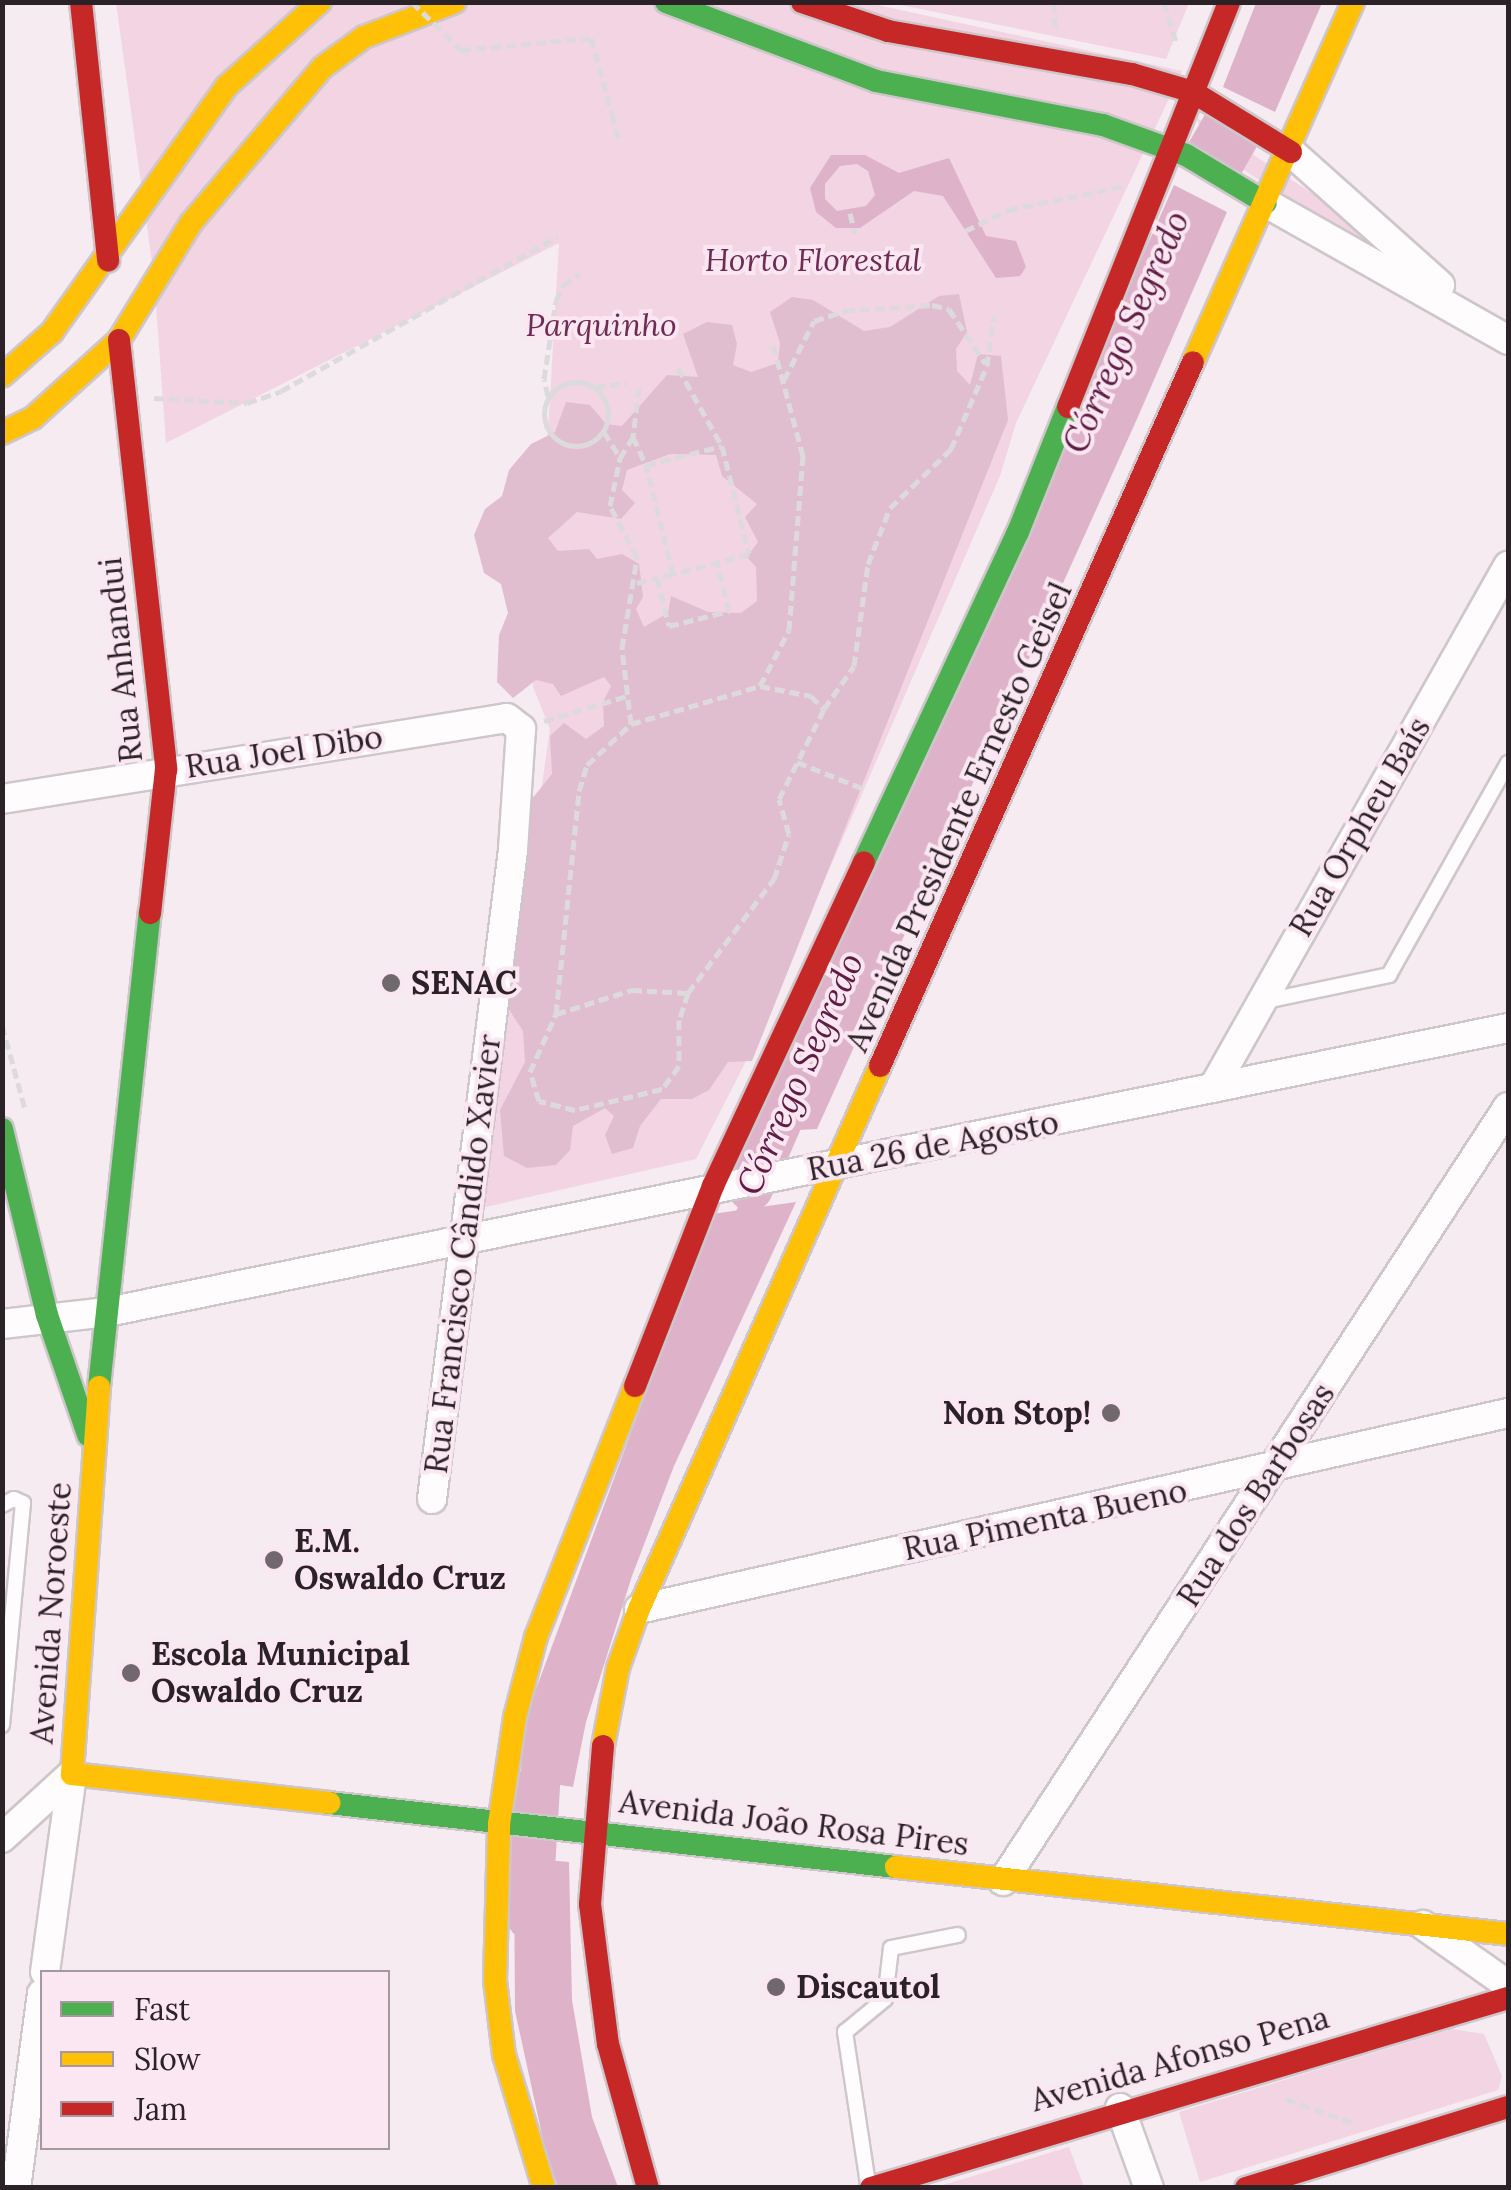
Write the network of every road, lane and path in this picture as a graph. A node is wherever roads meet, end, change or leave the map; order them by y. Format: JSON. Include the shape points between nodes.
{"nodes":[{"id":1,"x":81,"y":2,"type":"edge"},
{"id":2,"x":320,"y":2,"type":"edge"},
{"id":3,"x":412,"y":2,"type":"edge"},
{"id":4,"x":455,"y":2,"type":"edge"},
{"id":5,"x":666,"y":2,"type":"edge"},
{"id":6,"x":802,"y":2,"type":"edge"},
{"id":7,"x":1229,"y":2,"type":"edge"},
{"id":8,"x":1353,"y":2,"type":"edge"},
{"id":9,"x":1202,"y":98,"type":"junction"},
{"id":10,"x":618,"y":138,"type":"dead end"},
{"id":11,"x":1178,"y":151,"type":"junction"},
{"id":12,"x":1291,"y":152,"type":"junction"},
{"id":13,"x":1155,"y":180,"type":"junction"},
{"id":14,"x":1266,"y":203,"type":"junction"},
{"id":15,"x":850,"y":214,"type":"dead end"},
{"id":16,"x":966,"y":230,"type":"dead end"},
{"id":17,"x":854,"y":232,"type":"dead end"},
{"id":18,"x":558,"y":236,"type":"dead end"},
{"id":19,"x":107,"y":251,"type":"junction"},
{"id":20,"x":580,"y":274,"type":"dead end"},
{"id":21,"x":994,"y":316,"type":"dead end"},
{"id":22,"x":1474,"y":316,"type":"junction"},
{"id":23,"x":119,"y":340,"type":"junction"},
{"id":24,"x":1508,"y":340,"type":"edge"},
{"id":25,"x":773,"y":345,"type":"dead end"},
{"id":26,"x":987,"y":366,"type":"junction"},
{"id":27,"x":678,"y":368,"type":"dead end"},
{"id":28,"x":2,"y":376,"type":"edge"},
{"id":29,"x":784,"y":381,"type":"junction"},
{"id":30,"x":627,"y":383,"type":"dead end"},
{"id":31,"x":594,"y":387,"type":"junction"},
{"id":32,"x":639,"y":388,"type":"dead end"},
{"id":33,"x":125,"y":393,"type":"junction"},
{"id":34,"x":548,"y":396,"type":"junction"},
{"id":35,"x":604,"y":432,"type":"junction"},
{"id":36,"x":2,"y":434,"type":"edge"},
{"id":37,"x":634,"y":437,"type":"junction"},
{"id":38,"x":722,"y":446,"type":"junction"},
{"id":39,"x":620,"y":458,"type":"junction"},
{"id":40,"x":646,"y":465,"type":"junction"},
{"id":41,"x":717,"y":563,"type":"junction"},
{"id":42,"x":1508,"y":566,"type":"edge"},
{"id":43,"x":673,"y":574,"type":"junction"},
{"id":44,"x":657,"y":578,"type":"junction"},
{"id":45,"x":637,"y":583,"type":"junction"},
{"id":46,"x":760,"y":686,"type":"junction"},
{"id":47,"x":627,"y":696,"type":"junction"},
{"id":48,"x":824,"y":709,"type":"junction"},
{"id":49,"x":514,"y":723,"type":"junction"},
{"id":50,"x":631,"y":724,"type":"junction"},
{"id":51,"x":797,"y":762,"type":"junction"},
{"id":52,"x":1508,"y":763,"type":"edge"},
{"id":53,"x":166,"y":770,"type":"junction"},
{"id":54,"x":2,"y":798,"type":"edge"},
{"id":55,"x":890,"y":800,"type":"junction"},
{"id":56,"x":688,"y":993,"type":"junction"},
{"id":57,"x":1260,"y":1002,"type":"junction"},
{"id":58,"x":556,"y":1014,"type":"junction"},
{"id":59,"x":1508,"y":1028,"type":"edge"},
{"id":60,"x":1213,"y":1088,"type":"junction"},
{"id":61,"x":1508,"y":1107,"type":"edge"},
{"id":62,"x":2,"y":1130,"type":"edge"},
{"id":63,"x":839,"y":1168,"type":"junction"},
{"id":64,"x":722,"y":1185,"type":"junction"},
{"id":65,"x":466,"y":1240,"type":"junction"},
{"id":66,"x":107,"y":1312,"type":"junction"},
{"id":67,"x":47,"y":1315,"type":"junction"},
{"id":68,"x":2,"y":1324,"type":"edge"},
{"id":69,"x":1508,"y":1414,"type":"edge"},
{"id":70,"x":95,"y":1456,"type":"junction"},
{"id":71,"x":1273,"y":1470,"type":"junction"},
{"id":72,"x":432,"y":1498,"type":"dead end"},
{"id":73,"x":2,"y":1505,"type":"edge"},
{"id":74,"x":639,"y":1608,"type":"junction"},
{"id":75,"x":6,"y":1670,"type":"edge"},
{"id":76,"x":2,"y":1725,"type":"edge"},
{"id":77,"x":72,"y":1774,"type":"junction"},
{"id":78,"x":507,"y":1824,"type":"junction"},
{"id":79,"x":597,"y":1832,"type":"junction"},
{"id":80,"x":2,"y":1838,"type":"edge"},
{"id":81,"x":1002,"y":1881,"type":"junction"},
{"id":82,"x":1422,"y":1924,"type":"junction"},
{"id":83,"x":1508,"y":1934,"type":"edge"},
{"id":84,"x":958,"y":1935,"type":"dead end"},
{"id":85,"x":45,"y":1970,"type":"edge"},
{"id":86,"x":1508,"y":1985,"type":"edge"},
{"id":87,"x":1508,"y":1998,"type":"edge"},
{"id":88,"x":40,"y":2009,"type":"edge"},
{"id":89,"x":1272,"y":2099,"type":"dead end"},
{"id":90,"x":1120,"y":2108,"type":"junction"},
{"id":91,"x":1508,"y":2108,"type":"edge"},
{"id":92,"x":1368,"y":2119,"type":"dead end"},
{"id":93,"x":16,"y":2188,"type":"edge"},
{"id":94,"x":544,"y":2188,"type":"edge"},
{"id":95,"x":648,"y":2188,"type":"edge"},
{"id":96,"x":870,"y":2188,"type":"edge"},
{"id":97,"x":1150,"y":2188,"type":"edge"},
{"id":98,"x":1246,"y":2188,"type":"edge"}],
"edges":[{"from":1,"to":19,"type":"main road","name":"Rua Anhandui"},
{"from":2,"to":19,"type":"main road","via":[[227,86]]},
{"from":3,"to":10,"type":"path","bridge":true,"via":[[461,50],[590,38]]},
{"from":4,"to":23,"type":"main road","via":[[364,37],[323,67],[191,223]]},
{"from":5,"to":11,"type":"main road","via":[[876,80],[1103,125]]},
{"from":6,"to":9,"type":"main road","via":[[888,32],[1132,74]]},
{"from":7,"to":9,"type":"main road","name":"Avenida Presidente Ernesto Geisel"},
{"from":8,"to":12,"type":"main road","name":"Avenida Presidente Ernesto Geisel"},
{"from":9,"to":11,"type":"main road","name":"Avenida Presidente Ernesto Geisel"},
{"from":9,"to":12,"type":"main road"},
{"from":11,"to":13,"type":"main road","name":"Avenida Presidente Ernesto Geisel"},
{"from":11,"to":14,"type":"main road"},
{"from":12,"to":14,"type":"main road","name":"Avenida Presidente Ernesto Geisel"},
{"from":12,"to":22,"type":"street"},
{"from":13,"to":16,"type":"path","via":[[984,220]]},
{"from":13,"to":55,"type":"main road","name":"Avenida Presidente Ernesto Geisel","via":[[1018,532]]},
{"from":14,"to":22,"type":"street"},
{"from":14,"to":63,"type":"main road","name":"Avenida Presidente Ernesto Geisel"},
{"from":15,"to":17,"type":"path"},
{"from":18,"to":33,"type":"path","via":[[247,403]]},
{"from":19,"to":23,"type":"main road","name":"Rua Anhandui"},
{"from":19,"to":28,"type":"main road","via":[[52,332]]},
{"from":20,"to":34,"type":"path","via":[[563,284],[556,302],[544,379]]},
{"from":21,"to":26,"type":"path"},
{"from":22,"to":24,"type":"street"},
{"from":23,"to":33,"type":"main road","name":"Rua Anhandui"},
{"from":23,"to":36,"type":"main road","via":[[33,418]]},
{"from":25,"to":29,"type":"path"},
{"from":26,"to":29,"type":"path","via":[[949,310],[932,304],[845,311],[814,321]]},
{"from":26,"to":48,"type":"path","via":[[951,449],[890,508],[868,564],[854,666]]},
{"from":27,"to":38,"type":"path"},
{"from":29,"to":46,"type":"path","via":[[804,488],[788,630]]},
{"from":30,"to":31,"type":"path"},
{"from":31,"to":34,"type":"path","via":[[570,382]]},
{"from":31,"to":35,"type":"path","via":[[608,409]]},
{"from":32,"to":37,"type":"path"},
{"from":33,"to":53,"type":"main road","name":"Rua Anhandui"},
{"from":34,"to":35,"type":"path","via":[[544,420],[558,441],[582,446]]},
{"from":35,"to":39,"type":"path"},
{"from":37,"to":39,"type":"path"},
{"from":37,"to":40,"type":"path"},
{"from":38,"to":40,"type":"path"},
{"from":38,"to":41,"type":"path","via":[[749,554]]},
{"from":39,"to":45,"type":"path","via":[[610,506],[636,556]]},
{"from":40,"to":43,"type":"path"},
{"from":41,"to":43,"type":"path"},
{"from":41,"to":44,"type":"path","via":[[729,611],[670,626]]},
{"from":42,"to":57,"type":"street","name":"Rua Orpheu Baís"},
{"from":43,"to":44,"type":"path"},
{"from":44,"to":45,"type":"path"},
{"from":45,"to":47,"type":"path","via":[[622,648]]},
{"from":46,"to":48,"type":"path","via":[[811,696]]},
{"from":46,"to":50,"type":"path"},
{"from":47,"to":49,"type":"path"},
{"from":47,"to":50,"type":"path"},
{"from":48,"to":51,"type":"path"},
{"from":49,"to":53,"type":"street","name":"Rua Joel Dibo"},
{"from":49,"to":65,"type":"street","name":"Rua Francisco Cândido Xavier","via":[[513,850]]},
{"from":50,"to":58,"type":"path","via":[[587,765],[579,791]]},
{"from":51,"to":55,"type":"path"},
{"from":51,"to":56,"type":"path","via":[[779,798],[789,834],[774,879]]},
{"from":52,"to":57,"type":"lane","via":[[1389,975]]},
{"from":53,"to":54,"type":"street","name":"Rua Joel Dibo"},
{"from":53,"to":66,"type":"main road","name":"Rua Anhandui"},
{"from":55,"to":64,"type":"main road","name":"Avenida Presidente Ernesto Geisel"},
{"from":56,"to":58,"type":"path","via":[[632,990]]},
{"from":56,"to":58,"type":"path","via":[[679,1020],[679,1066],[662,1089],[575,1110],[538,1101],[531,1088],[530,1072]]},
{"from":57,"to":60,"type":"street","name":"Rua Orpheu Baís"},
{"from":59,"to":60,"type":"street","name":"Rua 26 de Agosto"},
{"from":60,"to":63,"type":"street","name":"Rua 26 de Agosto"},
{"from":61,"to":71,"type":"street","name":"Rua dos Barbosas"},
{"from":62,"to":67,"type":"main road","name":"Avenida Noroeste"},
{"from":63,"to":64,"type":"street","name":"Rua 26 de Agosto"},
{"from":63,"to":74,"type":"main road","name":"Avenida Presidente Ernesto Geisel"},
{"from":64,"to":65,"type":"street","name":"Rua 26 de Agosto"},
{"from":64,"to":78,"type":"main road","name":"Avenida Presidente Ernesto Geisel","via":[[536,1638],[515,1717]]},
{"from":65,"to":66,"type":"street","name":"Rua 26 de Agosto"},
{"from":65,"to":72,"type":"street","name":"Rua Francisco Cândido Xavier"},
{"from":66,"to":67,"type":"street","name":"Rua 26 de Agosto"},
{"from":66,"to":70,"type":"main road","name":"Avenida Noroeste"},
{"from":67,"to":68,"type":"street","name":"Rua 26 de Agosto"},
{"from":67,"to":70,"type":"main road","name":"Avenida Noroeste"},
{"from":69,"to":71,"type":"street","name":"Rua Pimenta Bueno"},
{"from":70,"to":77,"type":"main road","name":"Avenida Noroeste"},
{"from":71,"to":74,"type":"street","name":"Rua Pimenta Bueno"},
{"from":71,"to":81,"type":"street","name":"Rua dos Barbosas"},
{"from":73,"to":75,"type":"lane","via":[[14,1499],[23,1504]]},
{"from":74,"to":79,"type":"main road","name":"Avenida Presidente Ernesto Geisel","via":[[604,1738]]},
{"from":75,"to":76,"type":"lane"},
{"from":77,"to":78,"type":"main road","name":"Avenida João Rosa Pires","via":[[107,1772]]},
{"from":77,"to":80,"type":"street"},
{"from":77,"to":85,"type":"street"},
{"from":78,"to":79,"type":"main road","name":"Avenida João Rosa Pires"},
{"from":78,"to":94,"type":"main road","name":"Avenida Presidente Ernesto Geisel","via":[[495,1982],[504,2054]]},
{"from":79,"to":81,"type":"main road","name":"Avenida João Rosa Pires"},
{"from":79,"to":95,"type":"main road","name":"Avenida Presidente Ernesto Geisel","via":[[590,1904],[594,1969]]},
{"from":81,"to":82,"type":"main road","name":"Avenida João Rosa Pires"},
{"from":82,"to":83,"type":"main road","name":"Avenida João Rosa Pires"},
{"from":82,"to":86,"type":"street"},
{"from":84,"to":96,"type":"lane","via":[[891,1948],[885,1999],[844,2032]]},
{"from":87,"to":90,"type":"main road","name":"Avenida Afonso Pena"},
{"from":88,"to":93,"type":"street"},
{"from":89,"to":92,"type":"path","via":[[1353,2122]]},
{"from":90,"to":96,"type":"main road","name":"Avenida Afonso Pena"},
{"from":90,"to":97,"type":"street"},
{"from":91,"to":98,"type":"main road"}]}
